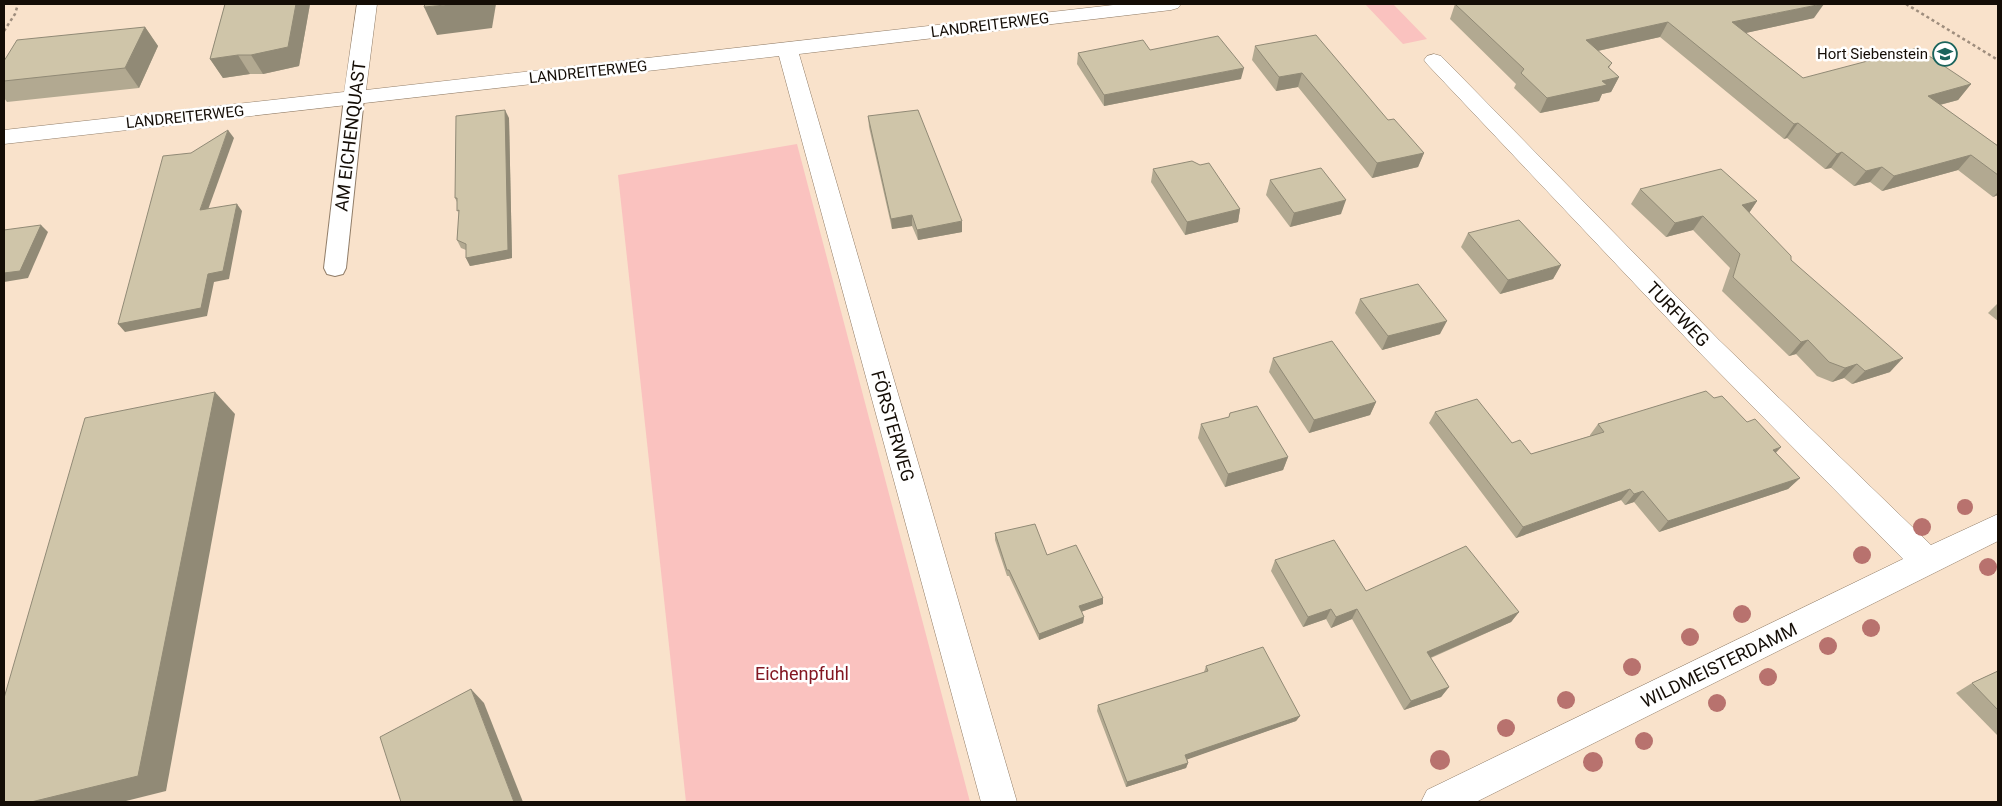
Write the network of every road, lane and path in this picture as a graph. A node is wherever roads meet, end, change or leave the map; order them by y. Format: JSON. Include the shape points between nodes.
{"nodes":[{"id":1,"x":18,"y":4,"type":"edge"},
{"id":2,"x":367,"y":4,"type":"edge"},
{"id":3,"x":1171,"y":4,"type":"edge"},
{"id":4,"x":1906,"y":4,"type":"edge"},
{"id":5,"x":4,"y":31,"type":"edge"},
{"id":6,"x":787,"y":49,"type":"junction"},
{"id":7,"x":1434,"y":60,"type":"dead end"},
{"id":8,"x":1998,"y":60,"type":"edge"},
{"id":9,"x":354,"y":98,"type":"junction"},
{"id":10,"x":4,"y":137,"type":"edge"},
{"id":11,"x":335,"y":268,"type":"dead end"},
{"id":12,"x":1998,"y":527,"type":"edge"},
{"id":13,"x":1927,"y":562,"type":"junction"},
{"id":14,"x":999,"y":802,"type":"edge"},
{"id":15,"x":1439,"y":802,"type":"edge"}],
"edges":[{"from":1,"to":5,"type":"path"},
{"from":2,"to":9,"type":"street","name":"AM EICHENQUAST"},
{"from":3,"to":6,"type":"street","name":"LANDREITERWEG"},
{"from":4,"to":8,"type":"path"},
{"from":6,"to":9,"type":"street","name":"LANDREITERWEG"},
{"from":6,"to":14,"type":"street","name":"FÖRSTERWEG"},
{"from":7,"to":13,"type":"street","name":"TURFWEG","via":[[1703,340]]},
{"from":9,"to":10,"type":"street","name":"LANDREITERWEG"},
{"from":9,"to":11,"type":"lane","name":"AM EICHENQUAST"},
{"from":12,"to":13,"type":"street","name":"WILDMEISTERDAMM"},
{"from":13,"to":15,"type":"street","name":"WILDMEISTERDAMM"}]}
